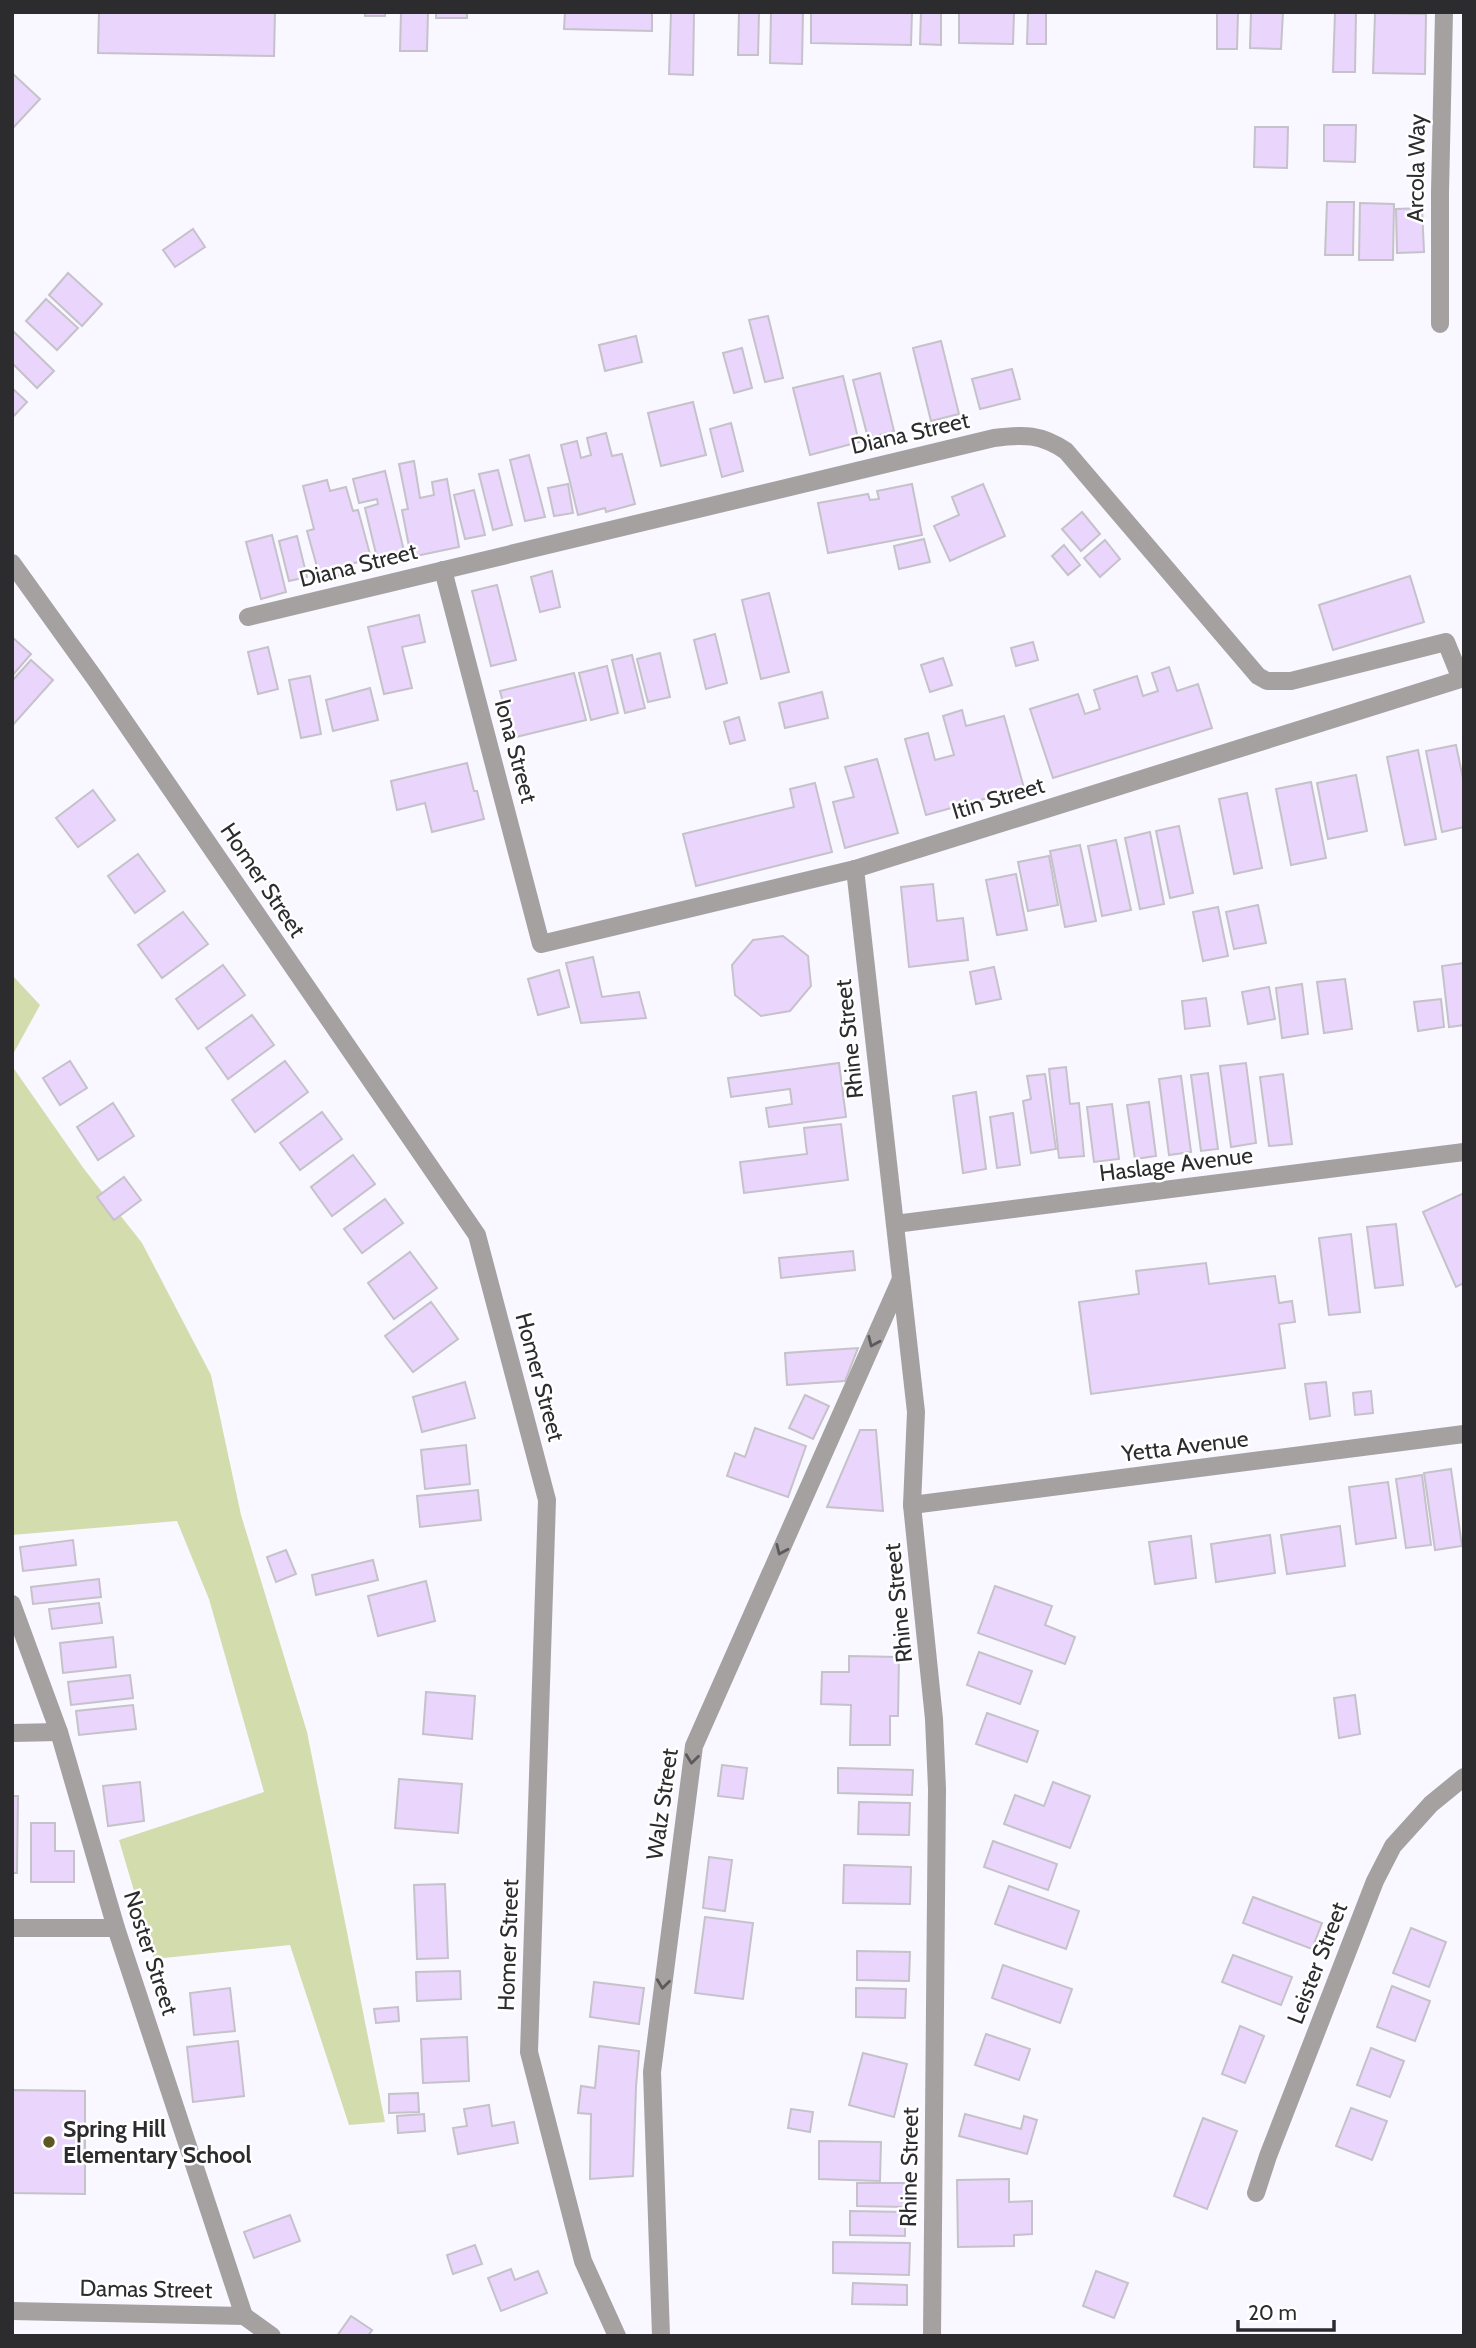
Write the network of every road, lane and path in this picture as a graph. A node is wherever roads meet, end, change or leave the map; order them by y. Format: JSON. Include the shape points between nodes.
{"nodes":[{"id":1,"x":1444,"y":12,"type":"edge"},
{"id":2,"x":1440,"y":324,"type":"dead end"},
{"id":3,"x":12,"y":563,"type":"edge"},
{"id":4,"x":443,"y":570,"type":"junction"},
{"id":5,"x":248,"y":617,"type":"dead end"},
{"id":6,"x":1462,"y":678,"type":"edge"},
{"id":7,"x":855,"y":869,"type":"junction"},
{"id":8,"x":541,"y":943,"type":"joint"},
{"id":9,"x":1464,"y":1152,"type":"edge"},
{"id":10,"x":895,"y":1224,"type":"junction"},
{"id":11,"x":901,"y":1279,"type":"junction"},
{"id":12,"x":1464,"y":1434,"type":"edge"},
{"id":13,"x":912,"y":1505,"type":"junction"},
{"id":14,"x":12,"y":1604,"type":"edge"},
{"id":15,"x":59,"y":1732,"type":"junction"},
{"id":16,"x":12,"y":1733,"type":"edge"},
{"id":17,"x":1464,"y":1777,"type":"edge"},
{"id":18,"x":12,"y":1928,"type":"edge"},
{"id":19,"x":116,"y":1928,"type":"junction"},
{"id":20,"x":1256,"y":2193,"type":"dead end"},
{"id":21,"x":12,"y":2311,"type":"edge"},
{"id":22,"x":244,"y":2316,"type":"junction"},
{"id":23,"x":272,"y":2336,"type":"edge"},
{"id":24,"x":617,"y":2336,"type":"edge"},
{"id":25,"x":660,"y":2336,"type":"edge"},
{"id":26,"x":932,"y":2336,"type":"edge"}],
"edges":[{"from":1,"to":2,"type":"street","name":"Arcola Way"},
{"from":3,"to":24,"type":"street","name":"Homer Street","via":[[477,1235],[547,1500],[529,2052],[583,2261]]},
{"from":4,"to":5,"type":"street","name":"Diana Street"},
{"from":4,"to":6,"type":"street","name":"Diana Street","via":[[994,438],[1028,435],[1049,440],[1066,451],[1258,676],[1267,681],[1291,681],[1446,642]]},
{"from":4,"to":8,"type":"street","name":"Iona Street"},
{"from":6,"to":7,"type":"street","name":"Itin Street"},
{"from":7,"to":8,"type":"street","name":"Itin Street"},
{"from":7,"to":10,"type":"street","name":"Rhine Street"},
{"from":9,"to":10,"type":"street","name":"Haslage Avenue"},
{"from":10,"to":11,"type":"street","name":"Rhine Street"},
{"from":11,"to":13,"type":"street","name":"Rhine Street","via":[[916,1412]]},
{"from":11,"to":25,"type":"street","name":"Walz Street","one_way":true,"via":[[694,1746],[652,2072]]},
{"from":12,"to":13,"type":"street","name":"Yetta Avenue"},
{"from":13,"to":26,"type":"street","name":"Rhine Street","via":[[937,1789]]},
{"from":14,"to":15,"type":"street","name":"Noster Street"},
{"from":15,"to":16,"type":"street"},
{"from":15,"to":19,"type":"street","name":"Noster Street"},
{"from":17,"to":20,"type":"street","name":"Leister Street","via":[[1431,1804],[1393,1846],[1375,1881]]},
{"from":18,"to":19,"type":"street"},
{"from":19,"to":22,"type":"street","name":"Noster Street"},
{"from":21,"to":22,"type":"street","name":"Damas Street"},
{"from":22,"to":23,"type":"street"}]}
